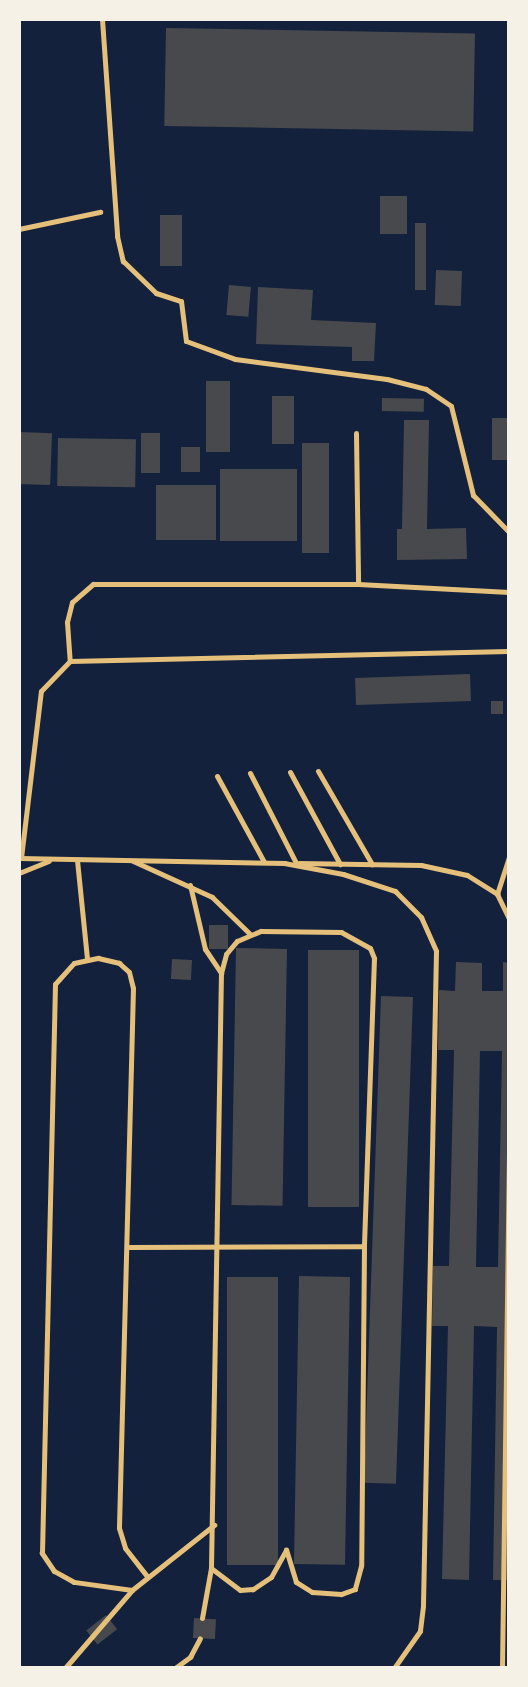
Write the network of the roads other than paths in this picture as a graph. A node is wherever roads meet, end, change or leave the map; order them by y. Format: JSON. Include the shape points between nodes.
{"nodes":[{"id":1,"x":102,"y":19,"type":"edge"},
{"id":2,"x":356,"y":433,"type":"dead end"},
{"id":3,"x":509,"y":532,"type":"edge"},
{"id":4,"x":358,"y":584,"type":"junction"},
{"id":5,"x":509,"y":592,"type":"edge"},
{"id":6,"x":509,"y":651,"type":"edge"},
{"id":7,"x":70,"y":661,"type":"junction"},
{"id":8,"x":318,"y":771,"type":"dead end"},
{"id":9,"x":290,"y":772,"type":"dead end"},
{"id":10,"x":250,"y":773,"type":"dead end"},
{"id":11,"x":217,"y":776,"type":"dead end"},
{"id":12,"x":20,"y":858,"type":"edge"},
{"id":13,"x":509,"y":858,"type":"edge"},
{"id":14,"x":52,"y":860,"type":"junction"},
{"id":15,"x":77,"y":860,"type":"junction"},
{"id":16,"x":131,"y":860,"type":"junction"},
{"id":17,"x":264,"y":862,"type":"junction"},
{"id":18,"x":284,"y":863,"type":"junction"},
{"id":19,"x":296,"y":863,"type":"junction"},
{"id":20,"x":340,"y":864,"type":"junction"},
{"id":21,"x":372,"y":864,"type":"junction"},
{"id":22,"x":19,"y":873,"type":"edge"},
{"id":23,"x":190,"y":884,"type":"junction"},
{"id":24,"x":497,"y":894,"type":"junction"},
{"id":25,"x":509,"y":919,"type":"edge"},
{"id":26,"x":250,"y":934,"type":"junction"},
{"id":27,"x":88,"y":959,"type":"junction"},
{"id":28,"x":221,"y":973,"type":"junction"},
{"id":29,"x":509,"y":1153,"type":"edge"},
{"id":30,"x":364,"y":1246,"type":"junction"},
{"id":31,"x":129,"y":1247,"type":"junction"},
{"id":32,"x":218,"y":1248,"type":"junction"},
{"id":33,"x":214,"y":1525,"type":"junction"},
{"id":34,"x":211,"y":1568,"type":"junction"},
{"id":35,"x":147,"y":1576,"type":"junction"},
{"id":36,"x":132,"y":1590,"type":"junction"},
{"id":37,"x":202,"y":1618,"type":"dead end"},
{"id":38,"x":200,"y":1638,"type":"dead end"},
{"id":39,"x":65,"y":1668,"type":"edge"},
{"id":40,"x":175,"y":1668,"type":"edge"},
{"id":41,"x":394,"y":1668,"type":"edge"},
{"id":42,"x":502,"y":1668,"type":"edge"}],
"edges":[{"from":1,"to":3,"type":"lane","via":[[123,261],[156,293],[181,301],[186,341],[235,359],[387,379],[426,389],[451,406],[473,495]]},
{"from":2,"to":4,"type":"lane"},
{"from":4,"to":5,"type":"lane"},
{"from":4,"to":7,"type":"lane","via":[[93,584],[72,602],[67,622]]},
{"from":6,"to":7,"type":"lane"},
{"from":7,"to":12,"type":"lane","via":[[41,691]]},
{"from":8,"to":21,"type":"lane"},
{"from":9,"to":20,"type":"lane"},
{"from":10,"to":19,"type":"lane"},
{"from":11,"to":17,"type":"lane"},
{"from":12,"to":14,"type":"lane"},
{"from":13,"to":24,"type":"lane"},
{"from":14,"to":15,"type":"lane"},
{"from":14,"to":22,"type":"lane"},
{"from":15,"to":16,"type":"lane"},
{"from":15,"to":27,"type":"lane"},
{"from":16,"to":17,"type":"lane"},
{"from":16,"to":23,"type":"lane"},
{"from":17,"to":18,"type":"lane"},
{"from":18,"to":19,"type":"lane"},
{"from":18,"to":41,"type":"lane","via":[[343,874],[395,891],[421,917],[436,951],[423,1606],[417,1638]]},
{"from":19,"to":20,"type":"lane"},
{"from":20,"to":21,"type":"lane"},
{"from":21,"to":24,"type":"lane","via":[[421,865],[467,875]]},
{"from":23,"to":26,"type":"lane","via":[[229,909]]},
{"from":23,"to":28,"type":"lane","via":[[205,949]]},
{"from":24,"to":25,"type":"lane"},
{"from":26,"to":28,"type":"lane","via":[[226,954]]},
{"from":26,"to":30,"type":"lane","via":[[341,932],[370,948],[374,958]]},
{"from":27,"to":31,"type":"lane","via":[[119,963],[129,972],[133,988]]},
{"from":27,"to":36,"type":"lane","via":[[63,970],[55,984],[43,1553],[54,1571],[74,1582]]},
{"from":28,"to":32,"type":"lane"},
{"from":29,"to":42,"type":"lane"},
{"from":30,"to":32,"type":"lane"},
{"from":30,"to":34,"type":"lane","via":[[361,1566],[355,1589],[341,1594],[312,1592],[296,1582],[286,1550],[271,1577],[253,1589],[240,1590]]},
{"from":31,"to":32,"type":"lane"},
{"from":31,"to":35,"type":"lane","via":[[119,1528],[125,1548]]},
{"from":32,"to":33,"type":"lane"},
{"from":33,"to":34,"type":"lane"},
{"from":33,"to":35,"type":"lane"},
{"from":34,"to":37,"type":"lane"},
{"from":35,"to":36,"type":"lane"},
{"from":36,"to":39,"type":"lane"},
{"from":38,"to":40,"type":"lane","via":[[190,1657]]}]}
